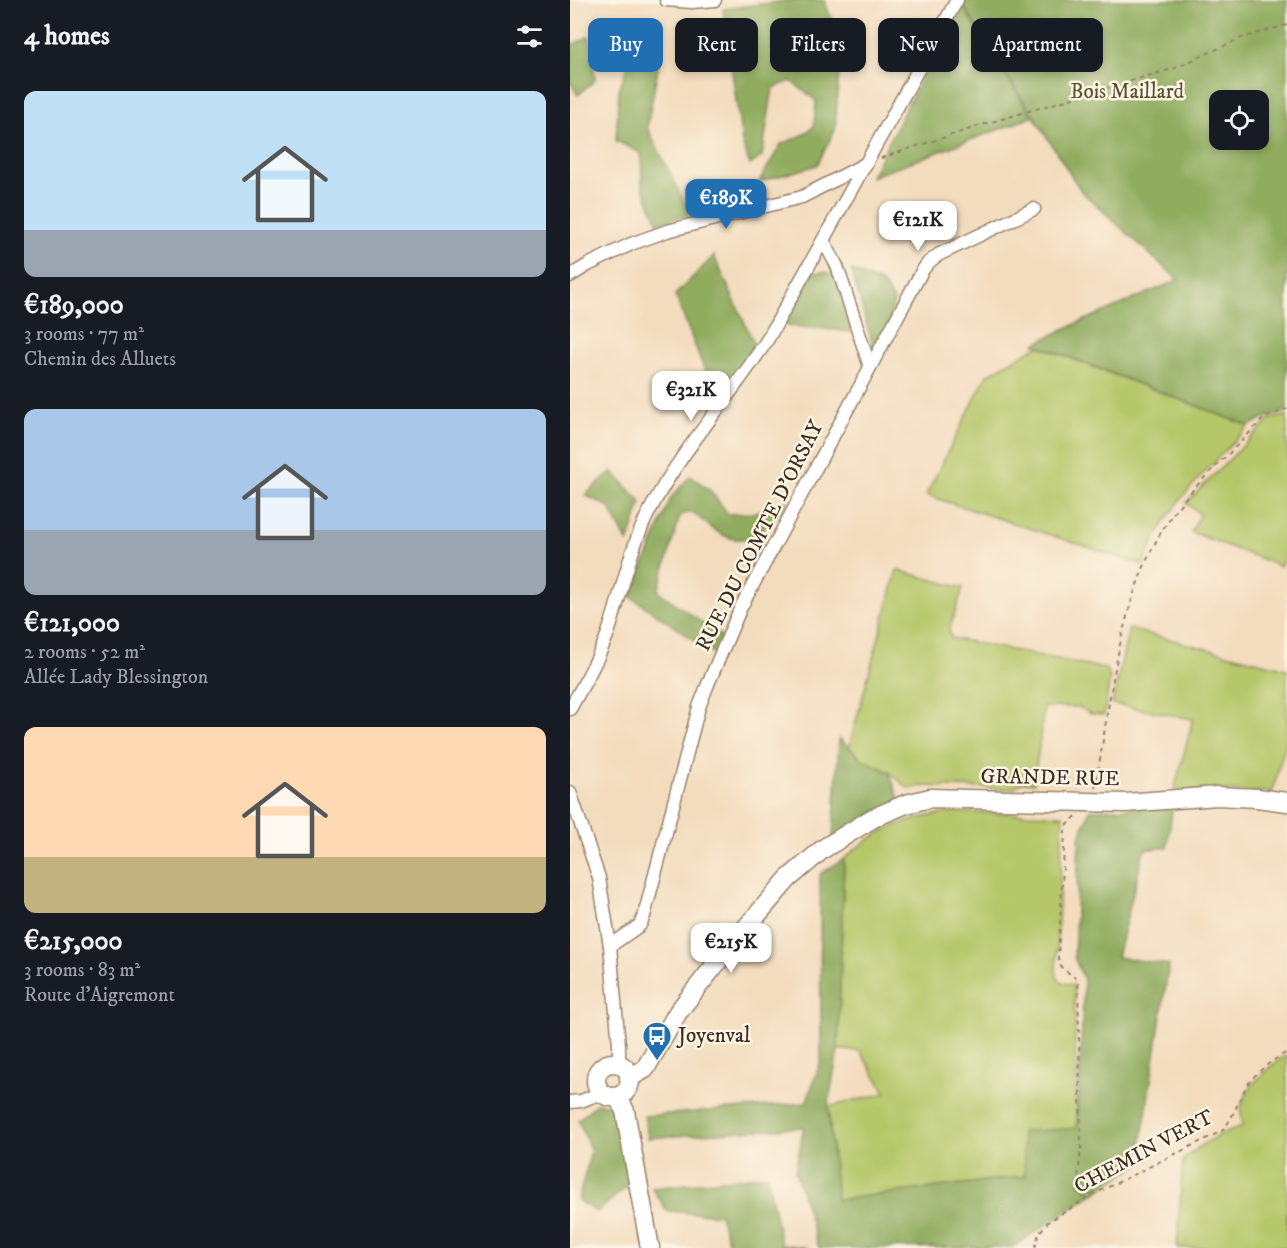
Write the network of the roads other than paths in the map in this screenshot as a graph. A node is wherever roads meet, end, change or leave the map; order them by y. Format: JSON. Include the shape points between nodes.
{"nodes":[{"id":1,"x":666,"y":0,"type":"edge"},
{"id":2,"x":715,"y":0,"type":"edge"},
{"id":3,"x":957,"y":0,"type":"edge"},
{"id":4,"x":867,"y":163,"type":"junction"},
{"id":5,"x":1034,"y":209,"type":"dead end"},
{"id":6,"x":823,"y":240,"type":"junction"},
{"id":7,"x":570,"y":276,"type":"edge"},
{"id":8,"x":870,"y":367,"type":"junction"},
{"id":9,"x":570,"y":709,"type":"edge"},
{"id":10,"x":570,"y":792,"type":"edge"},
{"id":11,"x":1287,"y":802,"type":"edge"},
{"id":12,"x":610,"y":946,"type":"junction"},
{"id":13,"x":624,"y":1071,"type":"junction"},
{"id":14,"x":609,"y":1095,"type":"junction"},
{"id":15,"x":570,"y":1102,"type":"edge"},
{"id":16,"x":650,"y":1248,"type":"edge"}],
"edges":[{"from":1,"to":2,"type":"street"},
{"from":3,"to":4,"type":"street"},
{"from":4,"to":6,"type":"street"},
{"from":4,"to":7,"type":"street","via":[[802,197],[667,231],[623,248]]},
{"from":5,"to":8,"type":"street","name":"RUE DU COMTE D'ORSAY","via":[[928,263]]},
{"from":6,"to":8,"type":"street","via":[[837,266]]},
{"from":6,"to":9,"type":"street","via":[[750,368],[649,510],[635,543],[610,629]]},
{"from":8,"to":12,"type":"street","name":"RUE DU COMTE D'ORSAY","via":[[741,608],[699,706],[644,916],[639,925]]},
{"from":10,"to":12,"type":"street","via":[[599,878]]},
{"from":11,"to":13,"type":"street","name":"GRANDE RUE","via":[[1217,796],[1092,802],[930,798],[906,804],[873,818],[823,849],[788,879],[678,1012],[645,1069]]},
{"from":12,"to":13,"type":"street"},
{"from":13,"to":14,"type":"street","via":[[629,1086],[624,1093]]},
{"from":13,"to":14,"type":"street","via":[[608,1064],[597,1074],[596,1084]]},
{"from":14,"to":15,"type":"street"},
{"from":14,"to":16,"type":"street","via":[[626,1111]]}]}
